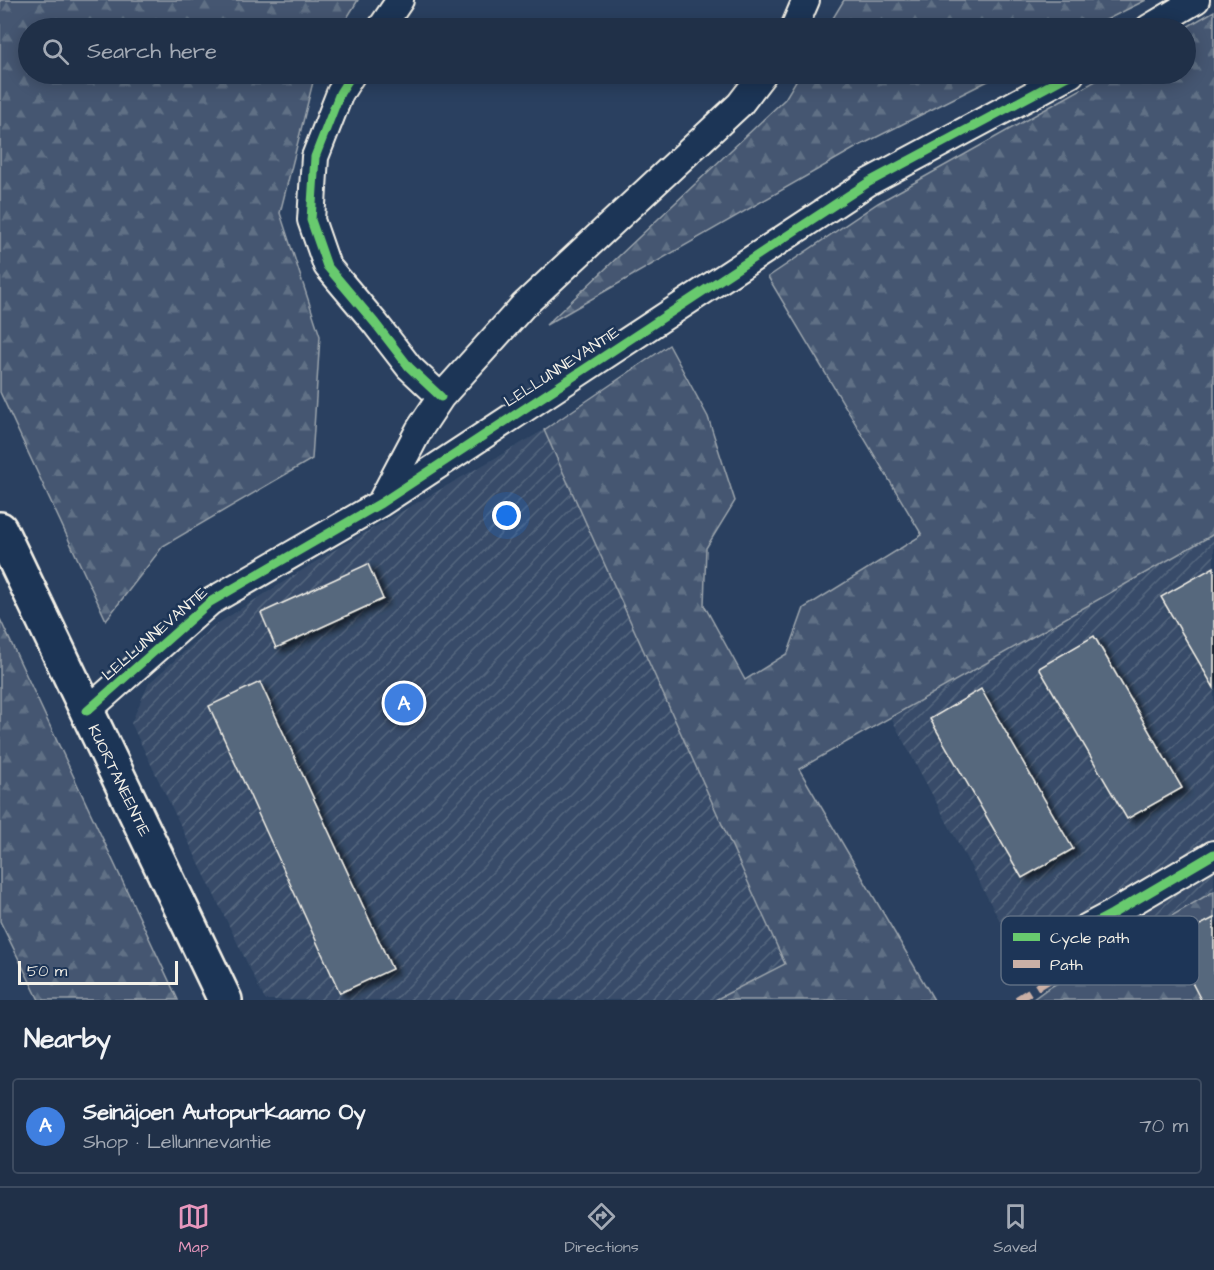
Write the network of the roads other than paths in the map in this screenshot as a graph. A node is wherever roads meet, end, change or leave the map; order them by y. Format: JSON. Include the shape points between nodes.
{"nodes":[{"id":1,"x":400,"y":0,"type":"edge"},
{"id":2,"x":806,"y":0,"type":"edge"},
{"id":3,"x":1196,"y":0,"type":"edge"},
{"id":4,"x":388,"y":18,"type":"edge"},
{"id":5,"x":798,"y":18,"type":"edge"},
{"id":6,"x":1166,"y":18,"type":"edge"},
{"id":7,"x":346,"y":84,"type":"edge"},
{"id":8,"x":755,"y":84,"type":"edge"},
{"id":9,"x":1052,"y":84,"type":"edge"},
{"id":10,"x":441,"y":397,"type":"junction"},
{"id":11,"x":381,"y":503,"type":"junction"},
{"id":12,"x":0,"y":529,"type":"edge"},
{"id":13,"x":87,"y":711,"type":"junction"},
{"id":14,"x":1214,"y":854,"type":"edge"},
{"id":15,"x":1108,"y":916,"type":"edge"},
{"id":16,"x":225,"y":1000,"type":"edge"}],
"edges":[{"from":1,"to":4,"type":"street"},
{"from":2,"to":5,"type":"street"},
{"from":3,"to":6,"type":"street"},
{"from":7,"to":10,"type":"street","via":[[315,157],[311,220],[327,266],[409,367]]},
{"from":8,"to":10,"type":"street","via":[[740,104],[523,306]]},
{"from":9,"to":11,"type":"street","name":"LELLUNNEVANTIE","via":[[869,182]]},
{"from":10,"to":11,"type":"street"},
{"from":11,"to":13,"type":"street","name":"LELLUNNEVANTIE","via":[[210,602]]},
{"from":12,"to":13,"type":"highway","name":"KUORTANEENTIE"},
{"from":13,"to":16,"type":"highway","name":"KUORTANEENTIE"},
{"from":14,"to":15,"type":"street"}]}
